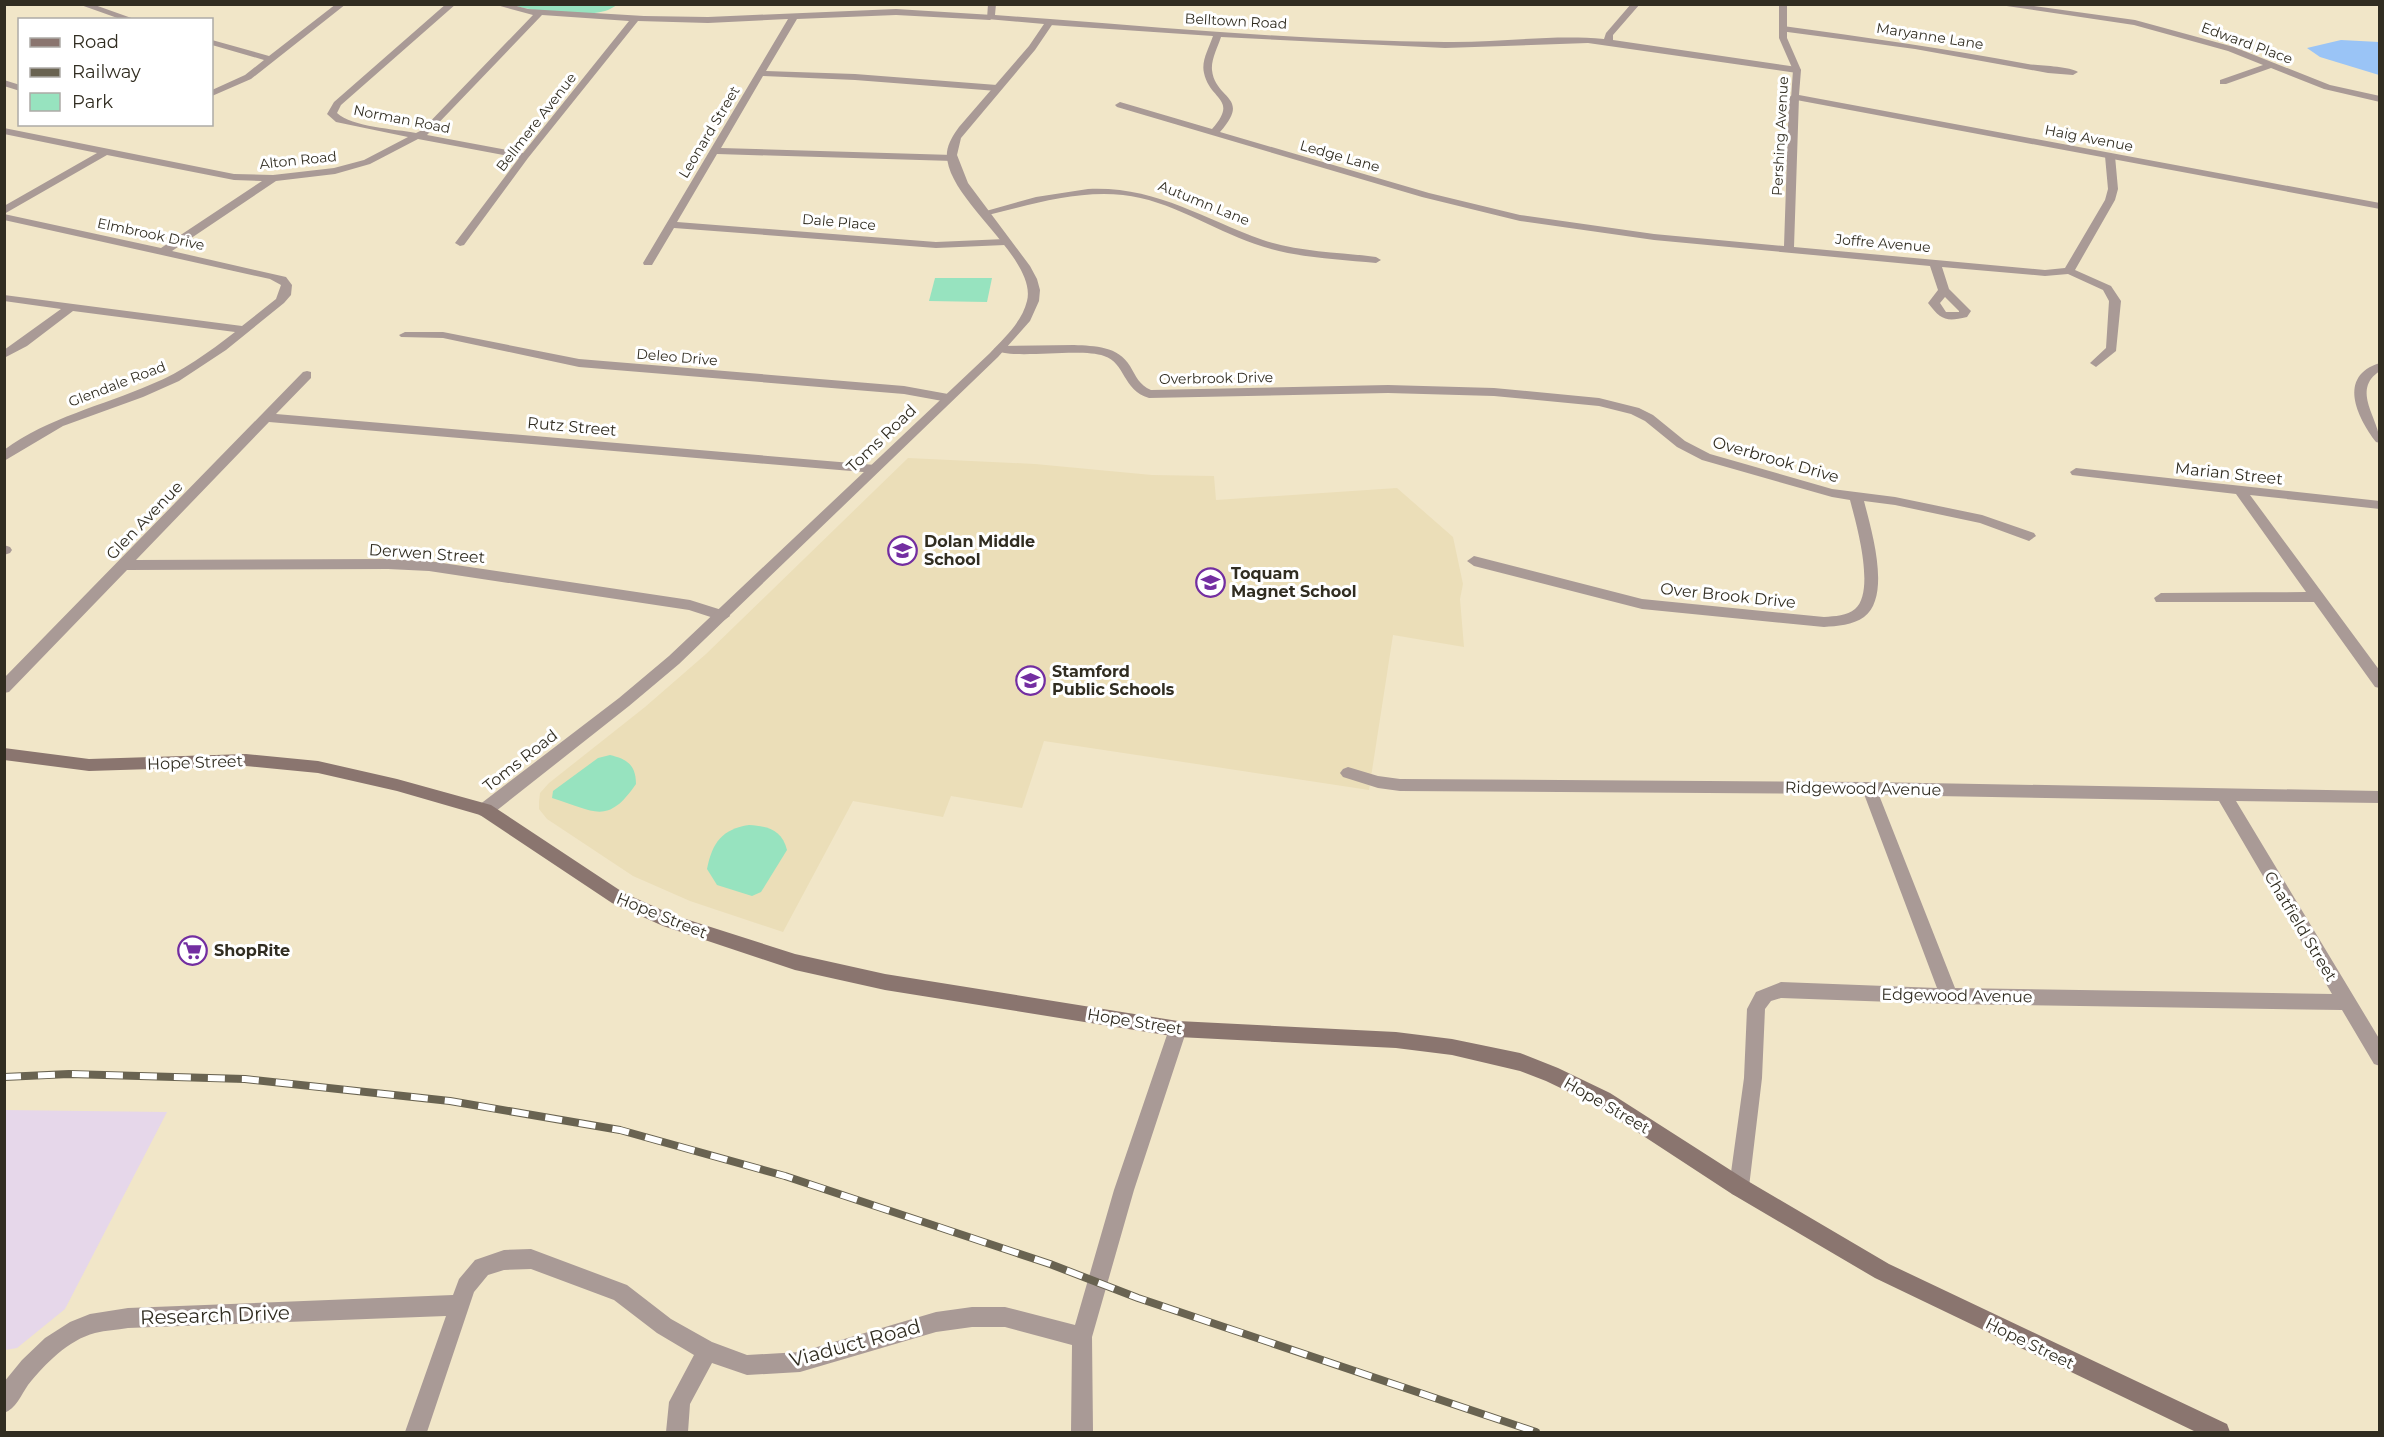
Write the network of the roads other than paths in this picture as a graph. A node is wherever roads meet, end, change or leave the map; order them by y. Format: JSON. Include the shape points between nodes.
{"nodes":[{"id":1,"x":82,"y":4,"type":"edge"},
{"id":2,"x":342,"y":4,"type":"edge"},
{"id":3,"x":452,"y":4,"type":"edge"},
{"id":4,"x":497,"y":4,"type":"edge"},
{"id":5,"x":992,"y":4,"type":"edge"},
{"id":6,"x":1636,"y":4,"type":"edge"},
{"id":7,"x":1783,"y":4,"type":"edge"},
{"id":8,"x":1997,"y":4,"type":"edge"},
{"id":9,"x":619,"y":9,"type":"dead end"},
{"id":10,"x":855,"y":9,"type":"edge"},
{"id":11,"x":540,"y":13,"type":"junction"},
{"id":12,"x":794,"y":16,"type":"junction"},
{"id":13,"x":990,"y":17,"type":"junction"},
{"id":14,"x":127,"y":18,"type":"edge"},
{"id":15,"x":609,"y":18,"type":"junction"},
{"id":16,"x":635,"y":19,"type":"junction"},
{"id":17,"x":1050,"y":22,"type":"junction"},
{"id":18,"x":1783,"y":29,"type":"junction"},
{"id":19,"x":1218,"y":34,"type":"junction"},
{"id":20,"x":213,"y":42,"type":"edge"},
{"id":21,"x":1608,"y":42,"type":"junction"},
{"id":22,"x":272,"y":60,"type":"junction"},
{"id":23,"x":2271,"y":65,"type":"junction"},
{"id":24,"x":1797,"y":70,"type":"junction"},
{"id":25,"x":2073,"y":72,"type":"dead end"},
{"id":26,"x":761,"y":73,"type":"junction"},
{"id":27,"x":2223,"y":82,"type":"dead end"},
{"id":28,"x":997,"y":88,"type":"junction"},
{"id":29,"x":213,"y":93,"type":"edge"},
{"id":30,"x":1794,"y":97,"type":"junction"},
{"id":31,"x":2379,"y":99,"type":"edge"},
{"id":32,"x":1120,"y":105,"type":"dead end"},
{"id":33,"x":4,"y":131,"type":"edge"},
{"id":34,"x":1214,"y":133,"type":"junction"},
{"id":35,"x":420,"y":136,"type":"junction"},
{"id":36,"x":714,"y":150,"type":"junction"},
{"id":37,"x":105,"y":152,"type":"junction"},
{"id":38,"x":525,"y":156,"type":"junction"},
{"id":39,"x":2110,"y":156,"type":"junction"},
{"id":40,"x":952,"y":158,"type":"junction"},
{"id":41,"x":273,"y":178,"type":"junction"},
{"id":42,"x":2379,"y":206,"type":"edge"},
{"id":43,"x":4,"y":211,"type":"edge"},
{"id":44,"x":984,"y":213,"type":"junction"},
{"id":45,"x":4,"y":217,"type":"edge"},
{"id":46,"x":670,"y":225,"type":"junction"},
{"id":47,"x":1568,"y":226,"type":"joint"},
{"id":48,"x":1005,"y":242,"type":"junction"},
{"id":49,"x":460,"y":243,"type":"dead end"},
{"id":50,"x":1789,"y":250,"type":"junction"},
{"id":51,"x":163,"y":252,"type":"junction"},
{"id":52,"x":1376,"y":260,"type":"dead end"},
{"id":53,"x":648,"y":263,"type":"dead end"},
{"id":54,"x":1935,"y":263,"type":"junction"},
{"id":55,"x":2069,"y":271,"type":"junction"},
{"id":56,"x":288,"y":285,"type":"joint"},
{"id":57,"x":1944,"y":291,"type":"dead end"},
{"id":58,"x":4,"y":297,"type":"edge"},
{"id":59,"x":71,"y":307,"type":"junction"},
{"id":60,"x":243,"y":330,"type":"junction"},
{"id":61,"x":405,"y":335,"type":"dead end"},
{"id":62,"x":1000,"y":349,"type":"junction"},
{"id":63,"x":4,"y":355,"type":"edge"},
{"id":64,"x":2096,"y":363,"type":"dead end"},
{"id":65,"x":2379,"y":366,"type":"edge"},
{"id":66,"x":307,"y":375,"type":"dead end"},
{"id":67,"x":948,"y":398,"type":"junction"},
{"id":68,"x":267,"y":418,"type":"junction"},
{"id":69,"x":2379,"y":440,"type":"edge"},
{"id":70,"x":4,"y":457,"type":"edge"},
{"id":71,"x":875,"y":469,"type":"junction"},
{"id":72,"x":2076,"y":472,"type":"dead end"},
{"id":73,"x":2241,"y":492,"type":"junction"},
{"id":74,"x":1856,"y":496,"type":"junction"},
{"id":75,"x":2379,"y":505,"type":"edge"},
{"id":76,"x":2029,"y":536,"type":"dead end"},
{"id":77,"x":1474,"y":561,"type":"dead end"},
{"id":78,"x":124,"y":565,"type":"junction"},
{"id":79,"x":2316,"y":597,"type":"junction"},
{"id":80,"x":2161,"y":598,"type":"dead end"},
{"id":81,"x":723,"y":616,"type":"junction"},
{"id":82,"x":2379,"y":683,"type":"edge"},
{"id":83,"x":4,"y":688,"type":"edge"},
{"id":84,"x":4,"y":753,"type":"edge"},
{"id":85,"x":1348,"y":773,"type":"dead end"},
{"id":86,"x":1869,"y":788,"type":"junction"},
{"id":87,"x":2224,"y":795,"type":"junction"},
{"id":88,"x":2379,"y":797,"type":"edge"},
{"id":89,"x":485,"y":810,"type":"junction"},
{"id":90,"x":1949,"y":996,"type":"junction"},
{"id":91,"x":2346,"y":1002,"type":"junction"},
{"id":92,"x":1178,"y":1029,"type":"junction"},
{"id":93,"x":2379,"y":1058,"type":"edge"},
{"id":94,"x":1739,"y":1187,"type":"junction"},
{"id":95,"x":459,"y":1305,"type":"junction"},
{"id":96,"x":1082,"y":1337,"type":"junction"},
{"id":97,"x":706,"y":1351,"type":"junction"},
{"id":98,"x":4,"y":1403,"type":"edge"},
{"id":99,"x":416,"y":1432,"type":"edge"},
{"id":100,"x":677,"y":1432,"type":"edge"},
{"id":101,"x":1082,"y":1432,"type":"edge"},
{"id":102,"x":2217,"y":1432,"type":"edge"}],
"edges":[{"from":1,"to":14,"type":"street"},
{"from":2,"to":22,"type":"street"},
{"from":3,"to":35,"type":"street","name":"Norman Road","via":[[332,112],[336,118],[350,123]]},
{"from":4,"to":11,"type":"street","name":"Belltown Road"},
{"from":5,"to":13,"type":"street"},
{"from":6,"to":21,"type":"street","via":[[1609,34]]},
{"from":7,"to":18,"type":"street"},
{"from":8,"to":23,"type":"street","name":"Edward Place","via":[[2135,23],[2221,46]]},
{"from":9,"to":15,"type":"street"},
{"from":10,"to":12,"type":"street","name":"Belltown Road"},
{"from":10,"to":13,"type":"street","name":"Belltown Road"},
{"from":11,"to":15,"type":"street","name":"Belltown Road"},
{"from":11,"to":35,"type":"street","name":"Alton Road"},
{"from":12,"to":16,"type":"street","name":"Belltown Road"},
{"from":12,"to":26,"type":"street","name":"Leonard Street"},
{"from":13,"to":17,"type":"street","name":"Belltown Road"},
{"from":15,"to":16,"type":"street","name":"Belltown Road"},
{"from":16,"to":38,"type":"street","name":"Bellmere Avenue"},
{"from":17,"to":19,"type":"street","name":"Belltown Road"},
{"from":17,"to":28,"type":"street"},
{"from":18,"to":24,"type":"street","via":[[1782,38]]},
{"from":18,"to":25,"type":"street","name":"Maryanne Lane"},
{"from":19,"to":21,"type":"street","name":"Belltown Road","via":[[1446,45]]},
{"from":19,"to":34,"type":"street","via":[[1208,70],[1229,110],[1226,121]]},
{"from":20,"to":22,"type":"street"},
{"from":21,"to":24,"type":"street","name":"Pershing Avenue"},
{"from":22,"to":29,"type":"street","via":[[248,77]]},
{"from":23,"to":27,"type":"street"},
{"from":23,"to":31,"type":"street","name":"Edward Place","via":[[2327,87]]},
{"from":24,"to":30,"type":"street","name":"Pershing Avenue"},
{"from":26,"to":28,"type":"street"},
{"from":26,"to":36,"type":"street","name":"Leonard Street"},
{"from":28,"to":40,"type":"street","via":[[957,137]]},
{"from":30,"to":39,"type":"street","name":"Haig Avenue"},
{"from":30,"to":50,"type":"street","name":"Pershing Avenue"},
{"from":32,"to":34,"type":"street","name":"Ledge Lane"},
{"from":33,"to":37,"type":"street","name":"Alton Road"},
{"from":34,"to":47,"type":"street","name":"Ledge Lane","via":[[1479,209]]},
{"from":35,"to":38,"type":"street","name":"Norman Road"},
{"from":35,"to":41,"type":"street","name":"Alton Road","via":[[356,166]]},
{"from":36,"to":40,"type":"street"},
{"from":36,"to":46,"type":"street","name":"Leonard Street"},
{"from":37,"to":41,"type":"street","name":"Alton Road","via":[[225,176]]},
{"from":37,"to":43,"type":"street"},
{"from":38,"to":49,"type":"street","name":"Bellmere Avenue"},
{"from":39,"to":42,"type":"street","name":"Haig Avenue"},
{"from":39,"to":55,"type":"street","via":[[2110,200]]},
{"from":40,"to":44,"type":"street","name":"Toms Road"},
{"from":41,"to":51,"type":"street"},
{"from":44,"to":48,"type":"street","name":"Toms Road"},
{"from":44,"to":52,"type":"street","name":"Autumn Lane","via":[[1065,194],[1122,192],[1155,198],[1262,243]]},
{"from":45,"to":51,"type":"street","name":"Elmbrook Drive"},
{"from":46,"to":48,"type":"street","name":"Dale Place","via":[[936,245]]},
{"from":46,"to":53,"type":"street","name":"Leonard Street"},
{"from":47,"to":50,"type":"street","name":"Joffre Avenue"},
{"from":48,"to":62,"type":"street","name":"Toms Road","via":[[1029,273],[1035,294],[1026,317]]},
{"from":50,"to":54,"type":"street","name":"Joffre Avenue"},
{"from":51,"to":56,"type":"street","name":"Elmbrook Drive","via":[[273,276]]},
{"from":54,"to":55,"type":"street","name":"Joffre Avenue","via":[[2044,273]]},
{"from":54,"to":57,"type":"street"},
{"from":55,"to":64,"type":"street","via":[[2099,282],[2115,301],[2112,349]]},
{"from":56,"to":60,"type":"street","name":"Glendale Road","via":[[280,302]]},
{"from":58,"to":59,"type":"street"},
{"from":59,"to":60,"type":"street"},
{"from":59,"to":63,"type":"street"},
{"from":60,"to":70,"type":"street","name":"Glendale Road","via":[[176,377],[63,420]]},
{"from":61,"to":67,"type":"street","name":"Deleo Drive","via":[[443,335],[579,363],[904,390]]},
{"from":62,"to":67,"type":"street","name":"Toms Road"},
{"from":62,"to":74,"type":"street","name":"Overbrook Drive","via":[[1101,350],[1116,356],[1136,388],[1149,394],[1388,389],[1506,393],[1617,405],[1649,418],[1681,444],[1706,457],[1809,488]]},
{"from":65,"to":69,"type":"street","via":[[2369,371],[2360,384],[2360,400]]},
{"from":66,"to":68,"type":"street","name":"Glen Avenue"},
{"from":67,"to":71,"type":"street","name":"Toms Road"},
{"from":68,"to":71,"type":"street","name":"Rutz Street"},
{"from":68,"to":78,"type":"street","name":"Glen Avenue"},
{"from":71,"to":81,"type":"street","name":"Toms Road"},
{"from":72,"to":73,"type":"street","name":"Marian Street"},
{"from":73,"to":75,"type":"street","name":"Marian Street"},
{"from":73,"to":79,"type":"street"},
{"from":74,"to":76,"type":"street","name":"Overbrook Drive","via":[[1982,519]]},
{"from":74,"to":77,"type":"street","name":"Over Brook Drive","via":[[1872,593],[1863,611],[1839,621],[1642,604]]},
{"from":78,"to":81,"type":"street","name":"Derwen Street","via":[[429,566],[690,605]]},
{"from":78,"to":83,"type":"street","name":"Glen Avenue"},
{"from":79,"to":80,"type":"street"},
{"from":79,"to":82,"type":"street"},
{"from":81,"to":89,"type":"street","name":"Toms Road","via":[[624,702]]},
{"from":84,"to":89,"type":"main road","name":"Hope Street","via":[[89,765],[216,760],[296,763],[398,784]]},
{"from":85,"to":86,"type":"street","name":"Ridgewood Avenue","via":[[1400,785]]},
{"from":86,"to":87,"type":"street","name":"Ridgewood Avenue"},
{"from":86,"to":90,"type":"street"},
{"from":87,"to":88,"type":"street","name":"Ridgewood Avenue"},
{"from":87,"to":91,"type":"street","name":"Chatfield Street"},
{"from":89,"to":92,"type":"main road","name":"Hope Street","via":[[618,898],[669,921],[760,952],[885,982]]},
{"from":90,"to":91,"type":"street","name":"Edgewood Avenue"},
{"from":90,"to":94,"type":"street","name":"Edgewood Avenue","via":[[1781,990],[1759,1000]]},
{"from":91,"to":93,"type":"street","name":"Chatfield Street"},
{"from":92,"to":94,"type":"main road","name":"Hope Street","via":[[1396,1040],[1489,1053],[1552,1074],[1603,1099]]},
{"from":92,"to":96,"type":"street","via":[[1124,1190]]},
{"from":94,"to":102,"type":"main road","name":"Hope Street","via":[[1882,1271]]},
{"from":95,"to":97,"type":"street","name":"Viaduct Road","via":[[466,1286],[482,1267],[504,1260],[531,1259],[620,1292],[664,1326]]},
{"from":95,"to":98,"type":"street","name":"Research Drive","via":[[128,1318],[90,1324],[60,1340],[28,1370]]},
{"from":95,"to":99,"type":"street","name":"Viaduct Road"},
{"from":96,"to":97,"type":"street","name":"Viaduct Road","via":[[1005,1317],[972,1317],[936,1322],[800,1362],[747,1365]]},
{"from":96,"to":101,"type":"street"},
{"from":97,"to":100,"type":"street","via":[[680,1402]]}]}
